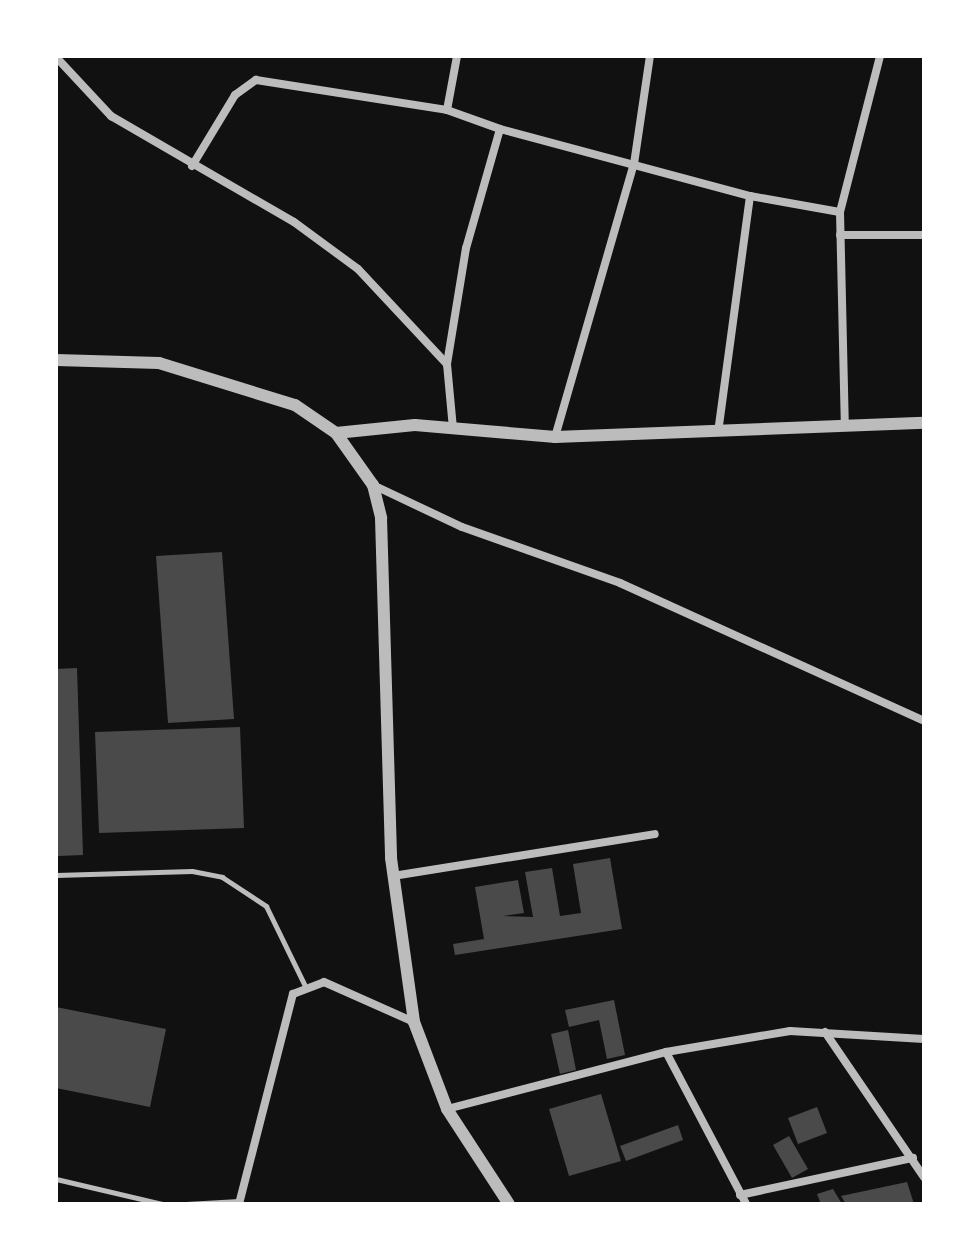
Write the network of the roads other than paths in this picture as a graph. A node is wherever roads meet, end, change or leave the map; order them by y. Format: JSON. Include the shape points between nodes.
{"nodes":[{"id":1,"x":457,"y":56,"type":"edge"},
{"id":2,"x":650,"y":56,"type":"edge"},
{"id":3,"x":880,"y":56,"type":"edge"},
{"id":4,"x":56,"y":57,"type":"edge"},
{"id":5,"x":447,"y":110,"type":"junction"},
{"id":6,"x":500,"y":129,"type":"junction"},
{"id":7,"x":634,"y":164,"type":"junction"},
{"id":8,"x":192,"y":166,"type":"junction"},
{"id":9,"x":750,"y":196,"type":"junction"},
{"id":10,"x":840,"y":212,"type":"junction"},
{"id":11,"x":840,"y":235,"type":"junction"},
{"id":12,"x":924,"y":235,"type":"edge"},
{"id":13,"x":56,"y":360,"type":"edge"},
{"id":14,"x":447,"y":364,"type":"junction"},
{"id":15,"x":924,"y":423,"type":"edge"},
{"id":16,"x":845,"y":426,"type":"junction"},
{"id":17,"x":453,"y":429,"type":"junction"},
{"id":18,"x":718,"y":432,"type":"junction"},
{"id":19,"x":336,"y":433,"type":"junction"},
{"id":20,"x":555,"y":437,"type":"junction"},
{"id":21,"x":373,"y":485,"type":"junction"},
{"id":22,"x":924,"y":721,"type":"edge"},
{"id":23,"x":655,"y":834,"type":"dead end"},
{"id":24,"x":56,"y":875,"type":"edge"},
{"id":25,"x":393,"y":876,"type":"junction"},
{"id":26,"x":304,"y":984,"type":"junction"},
{"id":27,"x":414,"y":1022,"type":"junction"},
{"id":28,"x":825,"y":1032,"type":"junction"},
{"id":29,"x":924,"y":1039,"type":"edge"},
{"id":30,"x":666,"y":1052,"type":"junction"},
{"id":31,"x":447,"y":1109,"type":"junction"},
{"id":32,"x":913,"y":1158,"type":"junction"},
{"id":33,"x":924,"y":1177,"type":"edge"},
{"id":34,"x":56,"y":1179,"type":"edge"},
{"id":35,"x":740,"y":1195,"type":"junction"},
{"id":36,"x":239,"y":1202,"type":"edge"},
{"id":37,"x":163,"y":1204,"type":"edge"},
{"id":38,"x":186,"y":1204,"type":"edge"},
{"id":39,"x":509,"y":1204,"type":"edge"},
{"id":40,"x":746,"y":1204,"type":"edge"}],
"edges":[{"from":1,"to":5,"type":"street"},
{"from":2,"to":7,"type":"street"},
{"from":3,"to":10,"type":"street"},
{"from":4,"to":8,"type":"street","via":[[111,116]]},
{"from":5,"to":6,"type":"street"},
{"from":5,"to":8,"type":"street","via":[[256,80],[235,95]]},
{"from":6,"to":7,"type":"street"},
{"from":6,"to":14,"type":"street","via":[[466,248]]},
{"from":7,"to":9,"type":"street"},
{"from":7,"to":20,"type":"street"},
{"from":8,"to":14,"type":"street","via":[[327,243]]},
{"from":9,"to":10,"type":"street"},
{"from":9,"to":18,"type":"street"},
{"from":10,"to":11,"type":"street"},
{"from":11,"to":12,"type":"street"},
{"from":11,"to":16,"type":"street"},
{"from":13,"to":19,"type":"street","via":[[159,363],[220,378],[295,405]]},
{"from":14,"to":17,"type":"street"},
{"from":15,"to":16,"type":"street"},
{"from":16,"to":18,"type":"street"},
{"from":17,"to":19,"type":"street","via":[[371,425]]},
{"from":17,"to":20,"type":"street"},
{"from":18,"to":20,"type":"street"},
{"from":19,"to":21,"type":"street"},
{"from":21,"to":22,"type":"street","via":[[462,527],[620,583]]},
{"from":21,"to":25,"type":"street","via":[[381,518]]},
{"from":23,"to":25,"type":"street"},
{"from":24,"to":26,"type":"lane","via":[[192,871],[222,877],[266,906]]},
{"from":25,"to":27,"type":"street"},
{"from":26,"to":27,"type":"street","via":[[341,986]]},
{"from":26,"to":36,"type":"street","via":[[287,1009]]},
{"from":27,"to":31,"type":"street"},
{"from":28,"to":29,"type":"street"},
{"from":28,"to":30,"type":"street"},
{"from":28,"to":32,"type":"street"},
{"from":30,"to":31,"type":"street"},
{"from":30,"to":35,"type":"street"},
{"from":31,"to":39,"type":"street"},
{"from":32,"to":33,"type":"street"},
{"from":32,"to":35,"type":"street"},
{"from":34,"to":37,"type":"lane"},
{"from":35,"to":40,"type":"street"},
{"from":36,"to":38,"type":"lane"}]}
